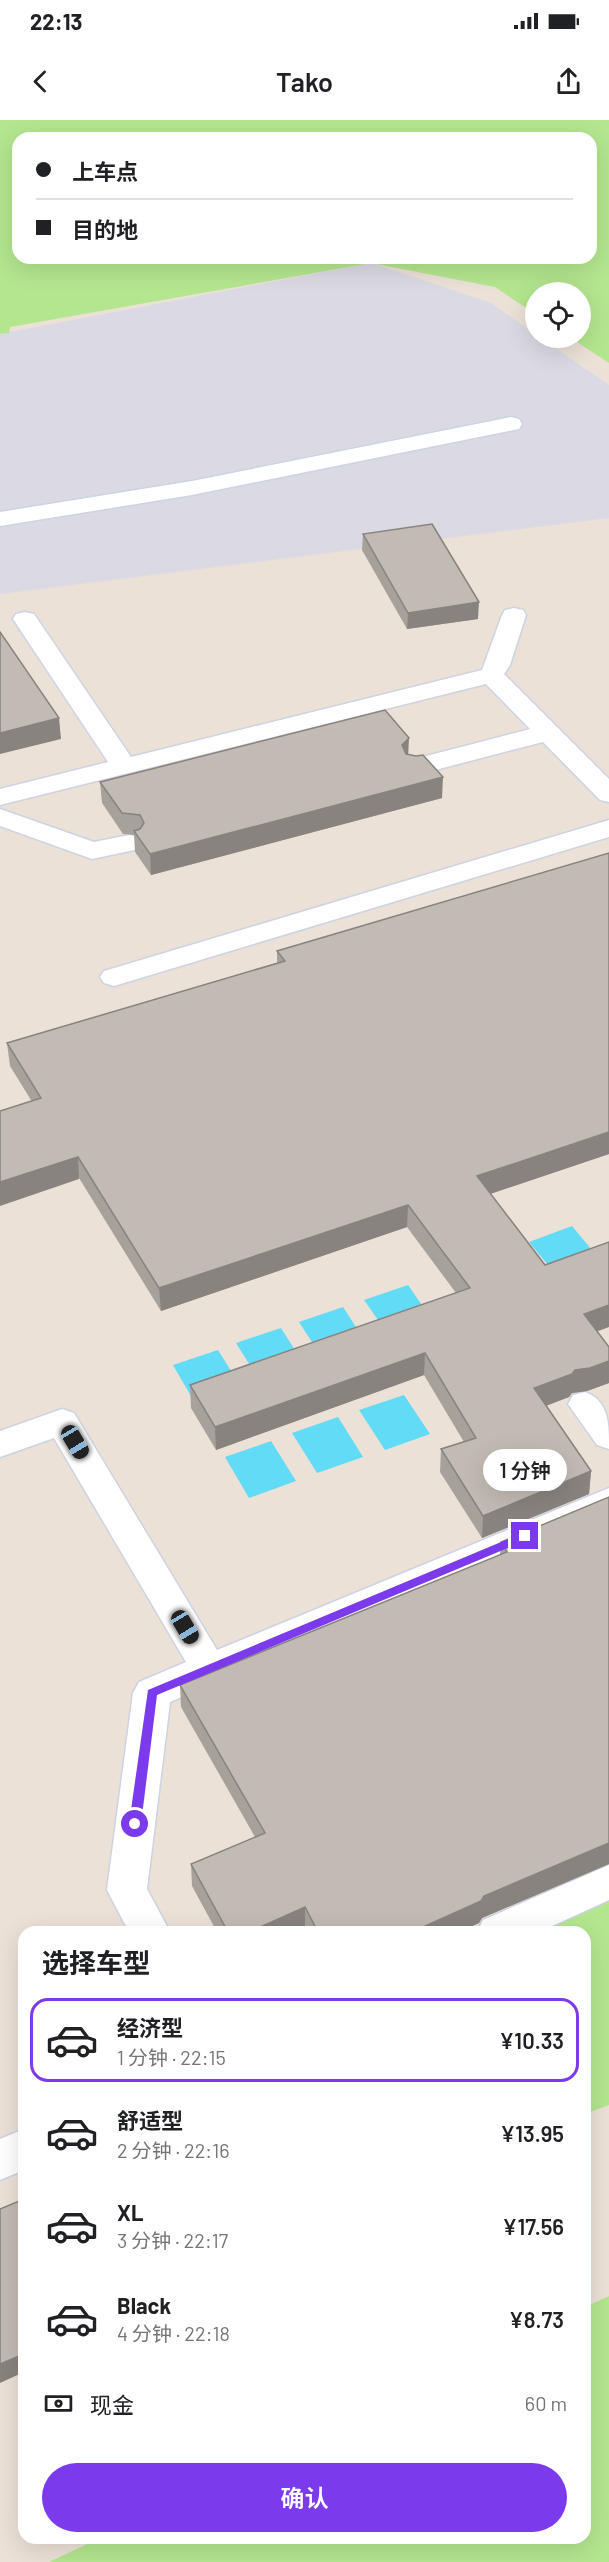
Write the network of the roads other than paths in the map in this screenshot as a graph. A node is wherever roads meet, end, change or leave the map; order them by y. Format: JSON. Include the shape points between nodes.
{"nodes":[{"id":1,"x":511,"y":424,"type":"dead end"},
{"id":2,"x":0,"y":519,"type":"edge"},
{"id":3,"x":514,"y":615,"type":"dead end"},
{"id":4,"x":25,"y":619,"type":"dead end"},
{"id":5,"x":491,"y":675,"type":"junction"},
{"id":6,"x":550,"y":732,"type":"junction"},
{"id":7,"x":124,"y":766,"type":"junction"},
{"id":8,"x":416,"y":767,"type":"edge"},
{"id":9,"x":609,"y":794,"type":"edge"},
{"id":10,"x":0,"y":797,"type":"edge"},
{"id":11,"x":0,"y":817,"type":"edge"},
{"id":12,"x":609,"y":828,"type":"edge"},
{"id":13,"x":129,"y":843,"type":"edge"},
{"id":14,"x":114,"y":977,"type":"dead end"},
{"id":15,"x":585,"y":1404,"type":"dead end"},
{"id":16,"x":609,"y":1436,"type":"edge"},
{"id":17,"x":0,"y":1444,"type":"edge"},
{"id":18,"x":609,"y":1501,"type":"edge"},
{"id":19,"x":209,"y":1668,"type":"junction"},
{"id":20,"x":609,"y":1882,"type":"edge"},
{"id":21,"x":147,"y":1926,"type":"edge"},
{"id":22,"x":510,"y":1926,"type":"edge"},
{"id":23,"x":18,"y":2152,"type":"edge"},
{"id":24,"x":0,"y":2160,"type":"edge"}],
"edges":[{"from":1,"to":2,"type":"lane","via":[[284,472]]},
{"from":3,"to":5,"type":"lane"},
{"from":4,"to":7,"type":"lane"},
{"from":5,"to":6,"type":"lane"},
{"from":5,"to":7,"type":"lane"},
{"from":6,"to":8,"type":"lane"},
{"from":6,"to":9,"type":"lane"},
{"from":7,"to":10,"type":"lane"},
{"from":11,"to":13,"type":"lane","via":[[92,851]]},
{"from":12,"to":14,"type":"lane"},
{"from":15,"to":16,"type":"lane"},
{"from":17,"to":19,"type":"lane","via":[[62,1422]]},
{"from":18,"to":19,"type":"lane"},
{"from":19,"to":21,"type":"lane","via":[[152,1693],[127,1890]]},
{"from":20,"to":22,"type":"lane"},
{"from":23,"to":24,"type":"lane"}]}
